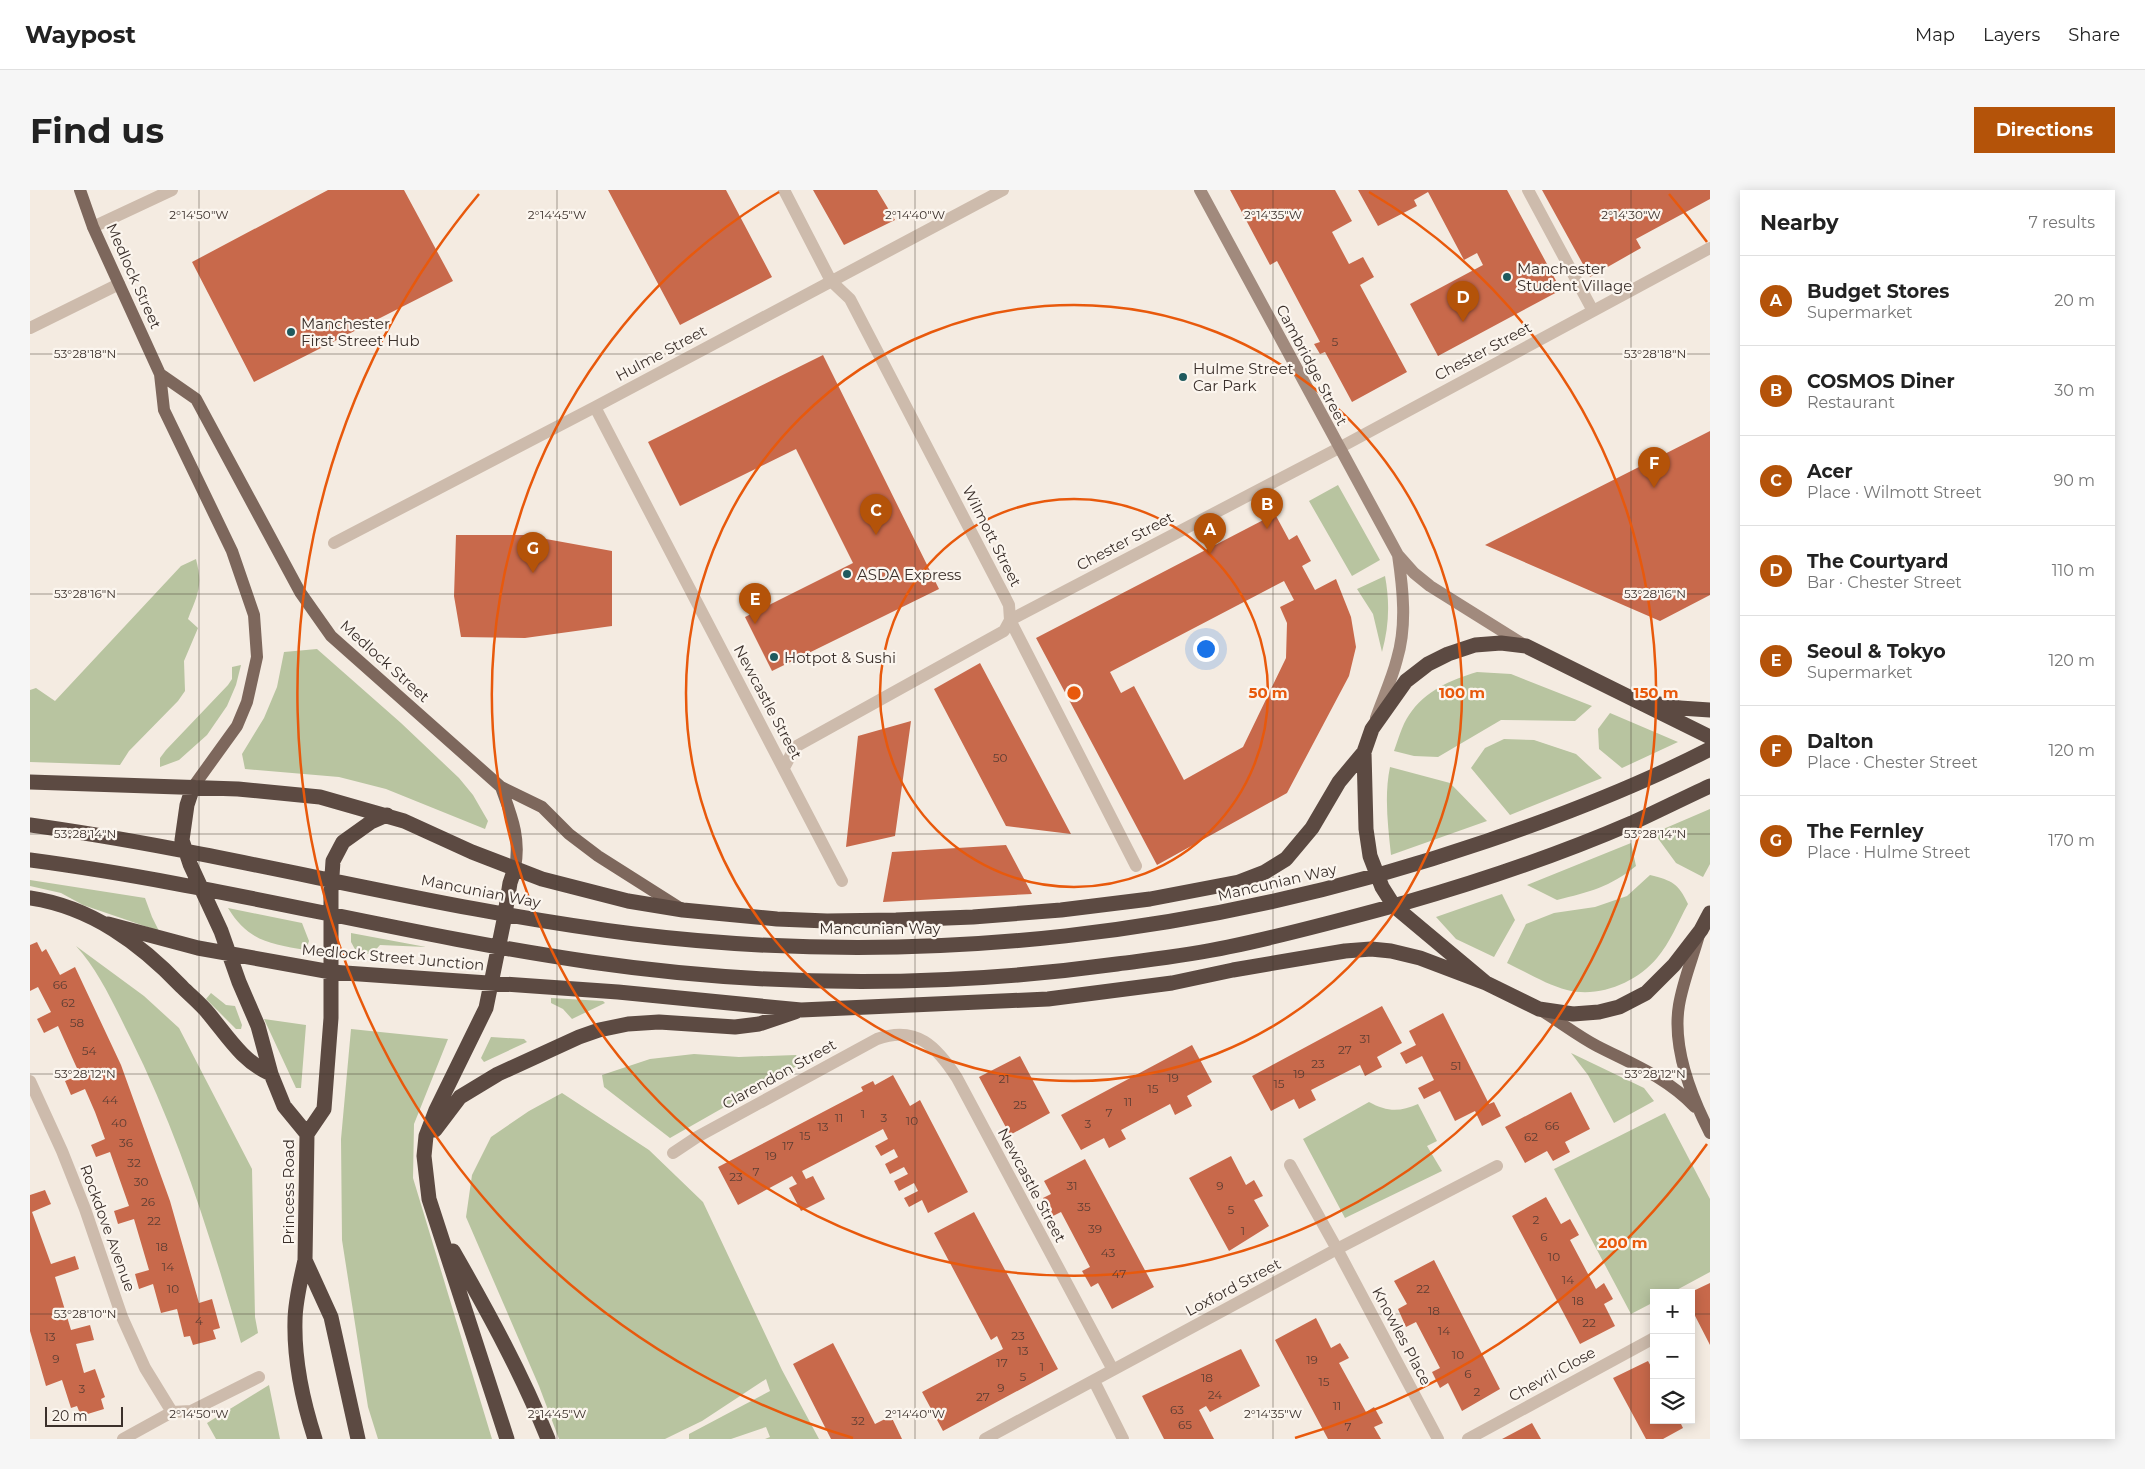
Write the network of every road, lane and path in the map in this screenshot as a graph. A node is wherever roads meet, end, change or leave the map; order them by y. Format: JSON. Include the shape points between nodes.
{"nodes":[{"id":1,"x":80,"y":190,"type":"edge"},
{"id":2,"x":172,"y":190,"type":"edge"},
{"id":3,"x":784,"y":190,"type":"edge"},
{"id":4,"x":1003,"y":190,"type":"edge"},
{"id":5,"x":1200,"y":190,"type":"edge"},
{"id":6,"x":1528,"y":190,"type":"edge"},
{"id":7,"x":93,"y":227,"type":"junction"},
{"id":8,"x":1710,"y":248,"type":"edge"},
{"id":9,"x":831,"y":281,"type":"junction"},
{"id":10,"x":119,"y":284,"type":"junction"},
{"id":11,"x":1593,"y":311,"type":"junction"},
{"id":12,"x":30,"y":328,"type":"edge"},
{"id":13,"x":160,"y":374,"type":"junction"},
{"id":14,"x":594,"y":407,"type":"junction"},
{"id":15,"x":1339,"y":448,"type":"junction"},
{"id":16,"x":334,"y":543,"type":"dead end"},
{"id":17,"x":1398,"y":555,"type":"junction"},
{"id":18,"x":1010,"y":620,"type":"junction"},
{"id":19,"x":1526,"y":646,"type":"junction"},
{"id":20,"x":1634,"y":698,"type":"junction"},
{"id":21,"x":1710,"y":710,"type":"edge"},
{"id":22,"x":1372,"y":728,"type":"junction"},
{"id":23,"x":1710,"y":737,"type":"edge"},
{"id":24,"x":1710,"y":749,"type":"edge"},
{"id":25,"x":1364,"y":752,"type":"junction"},
{"id":26,"x":784,"y":768,"type":"junction"},
{"id":27,"x":30,"y":782,"type":"edge"},
{"id":28,"x":1710,"y":786,"type":"edge"},
{"id":29,"x":193,"y":787,"type":"junction"},
{"id":30,"x":501,"y":787,"type":"junction"},
{"id":31,"x":387,"y":815,"type":"junction"},
{"id":32,"x":30,"y":824,"type":"edge"},
{"id":33,"x":30,"y":860,"type":"edge"},
{"id":34,"x":1136,"y":866,"type":"dead end"},
{"id":35,"x":515,"y":868,"type":"junction"},
{"id":36,"x":842,"y":881,"type":"dead end"},
{"id":37,"x":30,"y":898,"type":"edge"},
{"id":38,"x":683,"y":910,"type":"junction"},
{"id":39,"x":1710,"y":913,"type":"edge"},
{"id":40,"x":108,"y":924,"type":"junction"},
{"id":41,"x":1701,"y":930,"type":"junction"},
{"id":42,"x":229,"y":954,"type":"junction"},
{"id":43,"x":331,"y":972,"type":"junction"},
{"id":44,"x":490,"y":983,"type":"junction"},
{"id":45,"x":1486,"y":984,"type":"junction"},
{"id":46,"x":1539,"y":1009,"type":"junction"},
{"id":47,"x":801,"y":1010,"type":"junction"},
{"id":48,"x":904,"y":1035,"type":"joint"},
{"id":49,"x":271,"y":1074,"type":"junction"},
{"id":50,"x":30,"y":1081,"type":"edge"},
{"id":51,"x":1699,"y":1111,"type":"junction"},
{"id":52,"x":307,"y":1134,"type":"junction"},
{"id":53,"x":1710,"y":1134,"type":"edge"},
{"id":54,"x":673,"y":1153,"type":"dead end"},
{"id":55,"x":424,"y":1156,"type":"junction"},
{"id":56,"x":1290,"y":1165,"type":"dead end"},
{"id":57,"x":1498,"y":1166,"type":"dead end"},
{"id":58,"x":436,"y":1220,"type":"junction"},
{"id":59,"x":1337,"y":1249,"type":"junction"},
{"id":60,"x":304,"y":1260,"type":"junction"},
{"id":61,"x":1650,"y":1340,"type":"edge"},
{"id":62,"x":1113,"y":1370,"type":"junction"},
{"id":63,"x":259,"y":1377,"type":"dead end"},
{"id":64,"x":1094,"y":1381,"type":"junction"},
{"id":65,"x":172,"y":1412,"type":"junction"},
{"id":66,"x":124,"y":1439,"type":"edge"},
{"id":67,"x":315,"y":1439,"type":"edge"},
{"id":68,"x":358,"y":1439,"type":"edge"},
{"id":69,"x":507,"y":1439,"type":"edge"},
{"id":70,"x":548,"y":1439,"type":"edge"},
{"id":71,"x":985,"y":1439,"type":"edge"},
{"id":72,"x":1123,"y":1439,"type":"edge"},
{"id":73,"x":1438,"y":1439,"type":"edge"},
{"id":74,"x":1468,"y":1439,"type":"edge"}],
"edges":[{"from":1,"to":7,"type":"main road","name":"Medlock Street"},
{"from":2,"to":7,"type":"street"},
{"from":3,"to":9,"type":"street","name":"Wilmott Street"},
{"from":4,"to":9,"type":"street","name":"Hulme Street"},
{"from":5,"to":15,"type":"street","name":"Cambridge Street"},
{"from":6,"to":11,"type":"street"},
{"from":7,"to":10,"type":"main road","name":"Medlock Street"},
{"from":8,"to":11,"type":"street","name":"Chester Street"},
{"from":9,"to":14,"type":"street","name":"Hulme Street"},
{"from":9,"to":18,"type":"street","name":"Wilmott Street","via":[[850,299],[1007,600]]},
{"from":10,"to":12,"type":"street"},
{"from":10,"to":13,"type":"main road","name":"Medlock Street"},
{"from":11,"to":15,"type":"street","name":"Chester Street"},
{"from":13,"to":29,"type":"main road","name":"Medlock Street","via":[[164,410],[232,550],[254,615],[257,657],[253,681],[237,726]]},
{"from":13,"to":30,"type":"main road","name":"Medlock Street","via":[[196,399],[300,592],[331,636]]},
{"from":14,"to":16,"type":"street","name":"Hulme Street"},
{"from":14,"to":26,"type":"street","name":"Newcastle Street"},
{"from":15,"to":17,"type":"street","name":"Cambridge Street"},
{"from":15,"to":18,"type":"street","name":"Chester Street"},
{"from":17,"to":19,"type":"street","name":"Cambridge Street","via":[[1430,586]]},
{"from":17,"to":22,"type":"street","name":"Cambridge Street","via":[[1402,639]]},
{"from":18,"to":26,"type":"street","name":"Chester Street","via":[[1004,631],[795,747]]},
{"from":18,"to":34,"type":"street","name":"Wilmott Street"},
{"from":19,"to":20,"type":"highway"},
{"from":19,"to":22,"type":"highway","via":[[1501,643],[1474,645],[1428,664],[1406,681]]},
{"from":20,"to":21,"type":"highway","via":[[1680,708]]},
{"from":20,"to":23,"type":"highway"},
{"from":22,"to":25,"type":"highway"},
{"from":24,"to":32,"type":"highway","name":"Mancunian Way","via":[[1597,801],[1537,824],[1431,860],[1345,884],[1209,916],[1130,930],[906,948],[777,946],[636,934],[494,911],[157,845]]},
{"from":25,"to":38,"type":"highway","name":"Mancunian Way","via":[[1339,782],[1312,828],[1286,860],[1239,882],[1150,899],[972,916],[827,921]]},
{"from":25,"to":45,"type":"highway","via":[[1366,829],[1370,856],[1382,887],[1394,906]]},
{"from":26,"to":36,"type":"street","name":"Newcastle Street"},
{"from":27,"to":29,"type":"highway"},
{"from":28,"to":33,"type":"highway","via":[[1632,823],[1548,857],[1460,887],[1330,924],[1168,958],[984,979],[779,981],[592,962],[316,912],[208,888]]},
{"from":29,"to":31,"type":"highway","via":[[320,797]]},
{"from":29,"to":42,"type":"highway","via":[[182,840]]},
{"from":30,"to":35,"type":"main road","via":[[515,831],[518,850]]},
{"from":30,"to":38,"type":"main road","name":"Medlock Street","via":[[542,807],[569,834],[598,856]]},
{"from":31,"to":35,"type":"highway"},
{"from":31,"to":43,"type":"highway","via":[[370,822],[343,842],[333,861]]},
{"from":35,"to":38,"type":"highway","name":"Mancunian Way","via":[[556,884]]},
{"from":35,"to":44,"type":"highway","name":"Medlock Street Junction"},
{"from":37,"to":40,"type":"highway","via":[[73,909]]},
{"from":39,"to":41,"type":"highway"},
{"from":40,"to":42,"type":"highway","name":"Medlock Street Junction"},
{"from":40,"to":49,"type":"highway","via":[[176,980],[244,1057]]},
{"from":41,"to":46,"type":"highway","via":[[1674,965],[1646,993],[1619,1007],[1573,1014]]},
{"from":41,"to":51,"type":"main road","via":[[1679,1005],[1678,1035]]},
{"from":42,"to":43,"type":"highway","name":"Medlock Street Junction"},
{"from":42,"to":49,"type":"highway","name":"Princess Road","via":[[258,1026]]},
{"from":43,"to":44,"type":"highway","name":"Medlock Street Junction"},
{"from":43,"to":52,"type":"highway","via":[[324,1109]]},
{"from":44,"to":47,"type":"highway"},
{"from":44,"to":55,"type":"highway","via":[[486,1008],[426,1136]]},
{"from":45,"to":46,"type":"highway"},
{"from":45,"to":47,"type":"highway","via":[[1420,958],[1371,949],[1233,970],[1172,984],[1048,999]]},
{"from":46,"to":51,"type":"main road","via":[[1597,1046],[1659,1077]]},
{"from":47,"to":55,"type":"highway","via":[[758,1024],[735,1027],[659,1022],[628,1024],[579,1037],[498,1074],[460,1097],[431,1136]]},
{"from":48,"to":54,"type":"street","name":"Clarendon Street","via":[[887,1036],[869,1043]]},
{"from":48,"to":62,"type":"street","name":"Newcastle Street","via":[[926,1042],[946,1060]]},
{"from":49,"to":52,"type":"highway","name":"Princess Road","via":[[284,1106]]},
{"from":50,"to":65,"type":"street","name":"Rockdove Avenue","via":[[85,1209],[122,1317],[145,1368]]},
{"from":51,"to":53,"type":"main road"},
{"from":52,"to":60,"type":"highway","name":"Princess Road"},
{"from":55,"to":58,"type":"highway","via":[[429,1199]]},
{"from":56,"to":59,"type":"street","name":"Knowles Place"},
{"from":57,"to":59,"type":"street","name":"Loxford Street"},
{"from":58,"to":69,"type":"highway"},
{"from":58,"to":70,"type":"highway","via":[[533,1400]]},
{"from":59,"to":62,"type":"street","name":"Loxford Street"},
{"from":59,"to":73,"type":"street","name":"Knowles Place"},
{"from":60,"to":67,"type":"highway","via":[[294,1320],[300,1379]]},
{"from":60,"to":68,"type":"highway","name":"Princess Road","via":[[330,1317]]},
{"from":61,"to":74,"type":"street","name":"Chevril Close"},
{"from":62,"to":64,"type":"street","name":"Loxford Street"},
{"from":63,"to":65,"type":"street","via":[[191,1411]]},
{"from":64,"to":71,"type":"street","name":"Loxford Street"},
{"from":64,"to":72,"type":"street"},
{"from":65,"to":66,"type":"street"}]}
